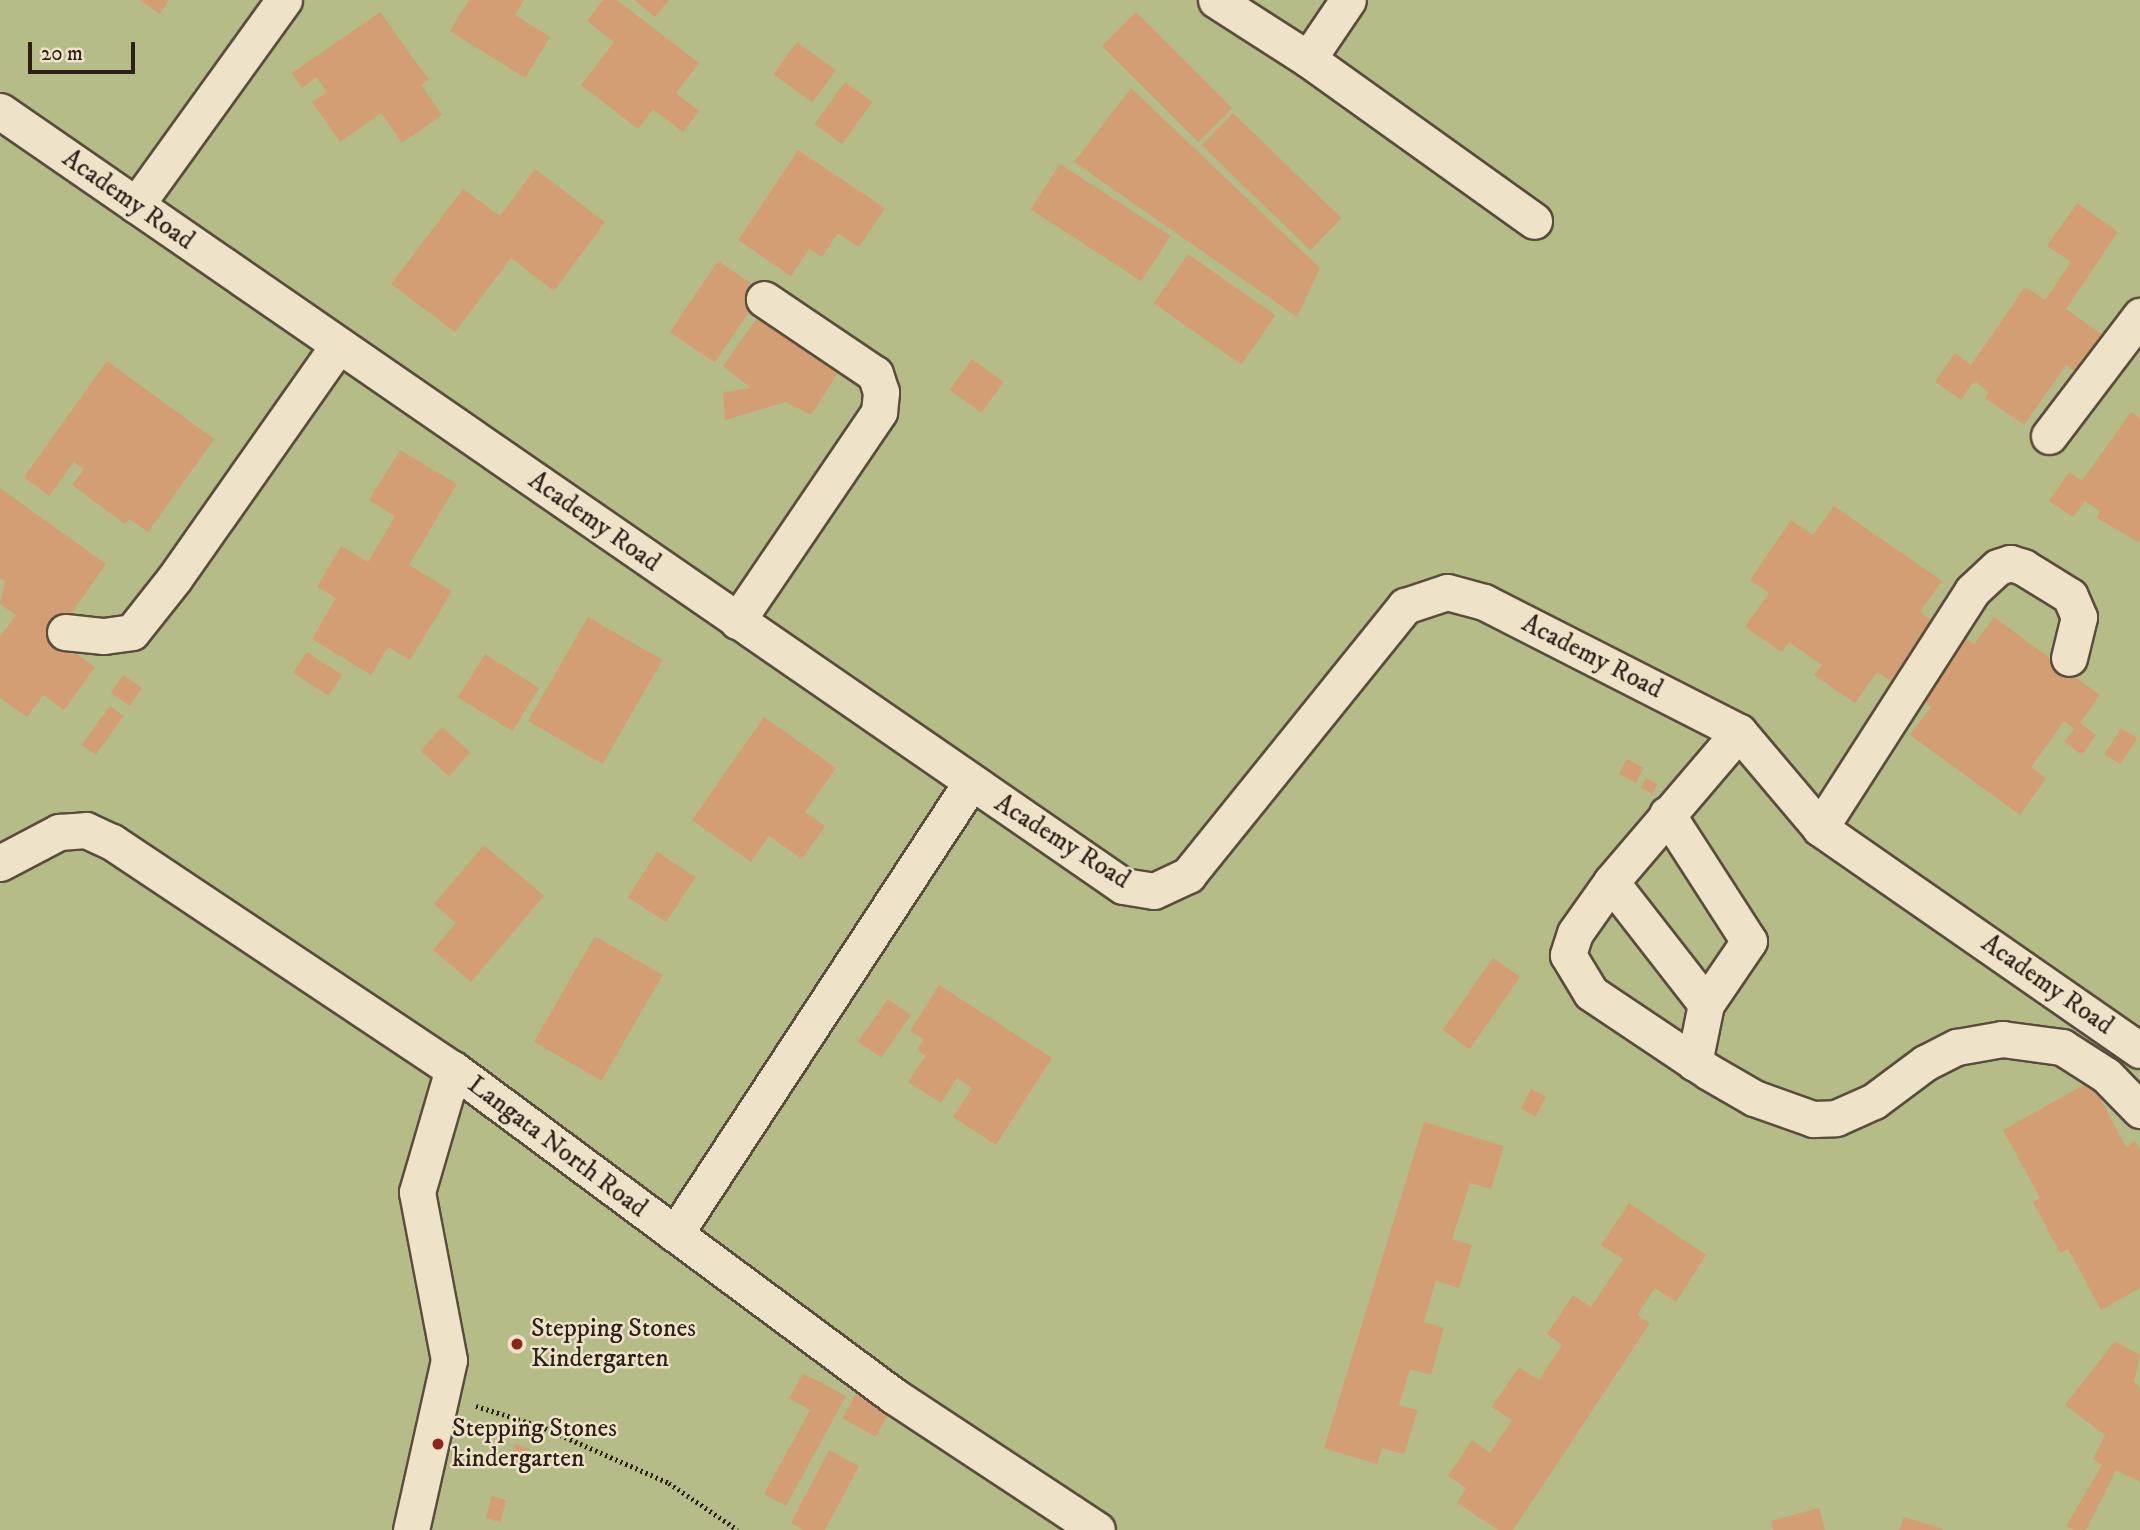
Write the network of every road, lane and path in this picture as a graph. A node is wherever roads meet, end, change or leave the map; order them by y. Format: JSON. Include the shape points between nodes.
{"nodes":[{"id":1,"x":284,"y":0,"type":"edge"},
{"id":2,"x":1216,"y":0,"type":"edge"},
{"id":3,"x":1348,"y":0,"type":"edge"},
{"id":4,"x":1308,"y":60,"type":"junction"},
{"id":5,"x":0,"y":111,"type":"edge"},
{"id":6,"x":136,"y":205,"type":"junction"},
{"id":7,"x":1534,"y":221,"type":"dead end"},
{"id":8,"x":764,"y":299,"type":"dead end"},
{"id":9,"x":2140,"y":316,"type":"edge"},
{"id":10,"x":338,"y":346,"type":"junction"},
{"id":11,"x":2049,"y":436,"type":"dead end"},
{"id":12,"x":737,"y":621,"type":"junction"},
{"id":13,"x":65,"y":632,"type":"dead end"},
{"id":14,"x":2069,"y":658,"type":"dead end"},
{"id":15,"x":1739,"y":733,"type":"junction"},
{"id":16,"x":970,"y":784,"type":"junction"},
{"id":17,"x":1667,"y":814,"type":"junction"},
{"id":18,"x":1820,"y":828,"type":"junction"},
{"id":19,"x":0,"y":863,"type":"edge"},
{"id":20,"x":1611,"y":882,"type":"junction"},
{"id":21,"x":1706,"y":1004,"type":"junction"},
{"id":22,"x":2140,"y":1050,"type":"edge"},
{"id":23,"x":1694,"y":1063,"type":"junction"},
{"id":24,"x":453,"y":1069,"type":"junction"},
{"id":25,"x":2140,"y":1110,"type":"edge"},
{"id":26,"x":675,"y":1234,"type":"junction"},
{"id":27,"x":442,"y":1395,"type":"junction"},
{"id":28,"x":411,"y":1530,"type":"edge"},
{"id":29,"x":738,"y":1530,"type":"edge"},
{"id":30,"x":1097,"y":1530,"type":"edge"}],
"edges":[{"from":1,"to":6,"type":"street"},
{"from":2,"to":4,"type":"street"},
{"from":3,"to":4,"type":"street"},
{"from":4,"to":7,"type":"street"},
{"from":5,"to":6,"type":"street","name":"Academy Road"},
{"from":6,"to":10,"type":"street","name":"Academy Road"},
{"from":8,"to":12,"type":"street","via":[[875,374],[881,392],[879,412]]},
{"from":9,"to":11,"type":"street"},
{"from":10,"to":12,"type":"street","name":"Academy Road"},
{"from":10,"to":13,"type":"street","via":[[132,632],[104,636]]},
{"from":12,"to":16,"type":"street","name":"Academy Road"},
{"from":14,"to":18,"type":"street","via":[[2079,617],[2070,596],[2023,567],[2010,563],[1997,567],[1972,591]]},
{"from":15,"to":16,"type":"street","name":"Academy Road","via":[[1484,602],[1447,592],[1405,606],[1188,875],[1154,891],[1123,886]]},
{"from":15,"to":17,"type":"street"},
{"from":15,"to":18,"type":"street","name":"Academy Road"},
{"from":16,"to":26,"type":"street"},
{"from":17,"to":20,"type":"street"},
{"from":17,"to":21,"type":"street","via":[[1724,909],[1748,934],[1746,948]]},
{"from":18,"to":22,"type":"street","name":"Academy Road"},
{"from":19,"to":24,"type":"street","name":"Langata North Road","via":[[59,832],[86,830],[112,842]]},
{"from":20,"to":21,"type":"street"},
{"from":20,"to":23,"type":"street","via":[[1575,933],[1569,955],[1575,971],[1591,993]]},
{"from":21,"to":23,"type":"street"},
{"from":23,"to":25,"type":"street","via":[[1754,1098],[1813,1119],[1836,1118],[1874,1101],[1925,1063],[1957,1047],[2002,1039],[2031,1041],[2062,1047],[2106,1075]]},
{"from":24,"to":26,"type":"street","name":"Langata North Road"},
{"from":24,"to":27,"type":"street","via":[[417,1192],[449,1360]]},
{"from":26,"to":30,"type":"street","name":"Langata North Road","via":[[894,1396]]},
{"from":27,"to":28,"type":"street"},
{"from":27,"to":29,"type":"path","via":[[541,1426],[668,1483]]}]}
